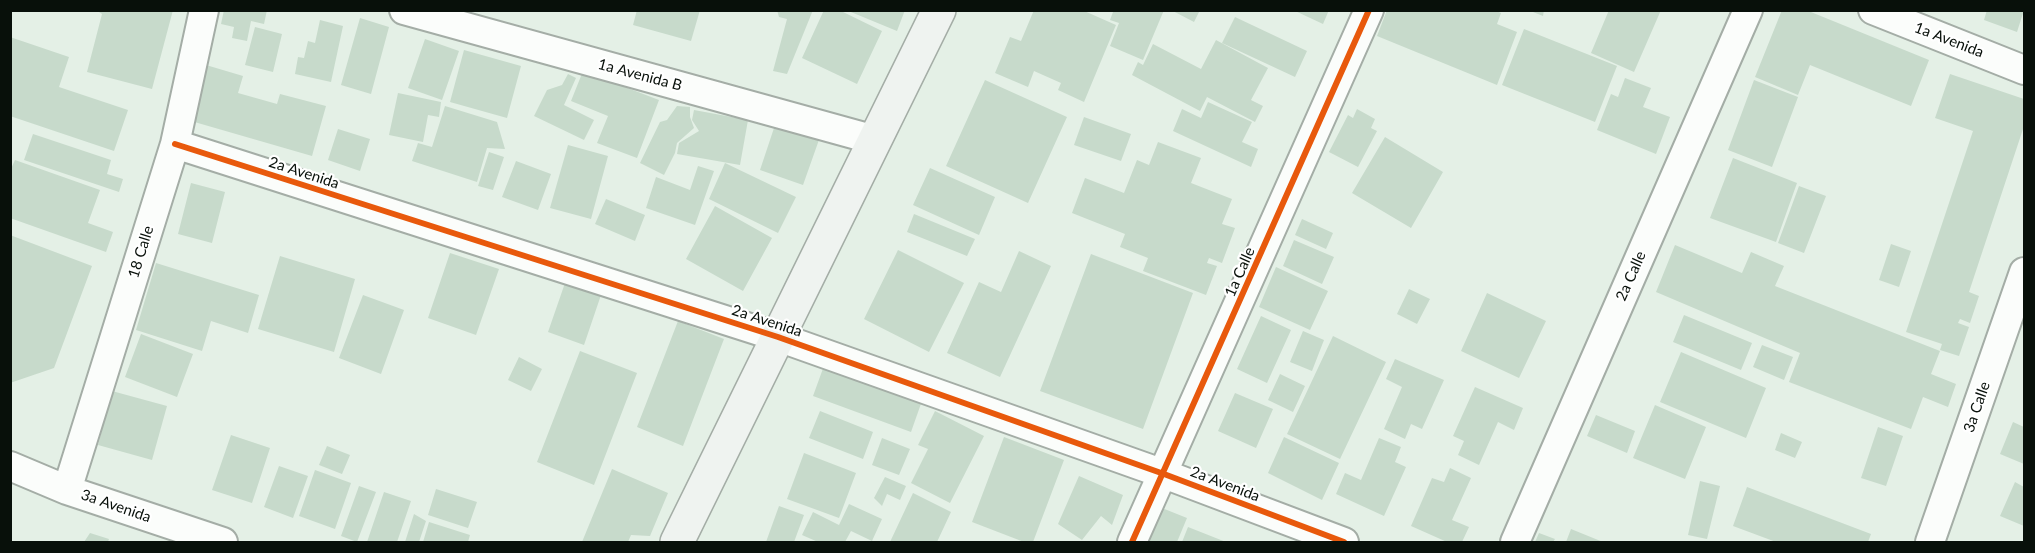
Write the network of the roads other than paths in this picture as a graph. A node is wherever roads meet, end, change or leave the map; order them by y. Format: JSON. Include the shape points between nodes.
{"nodes":[{"id":1,"x":204,"y":10,"type":"edge"},
{"id":2,"x":404,"y":10,"type":"edge"},
{"id":3,"x":939,"y":10,"type":"edge"},
{"id":4,"x":1369,"y":10,"type":"edge"},
{"id":5,"x":1748,"y":10,"type":"edge"},
{"id":6,"x":1873,"y":10,"type":"edge"},
{"id":7,"x":2025,"y":70,"type":"edge"},
{"id":8,"x":875,"y":140,"type":"junction"},
{"id":9,"x":175,"y":144,"type":"junction"},
{"id":10,"x":2025,"y":272,"type":"edge"},
{"id":11,"x":778,"y":337,"type":"junction"},
{"id":12,"x":10,"y":466,"type":"edge"},
{"id":13,"x":1164,"y":474,"type":"junction"},
{"id":14,"x":67,"y":490,"type":"junction"},
{"id":15,"x":223,"y":543,"type":"edge"},
{"id":16,"x":677,"y":543,"type":"edge"},
{"id":17,"x":1132,"y":543,"type":"edge"},
{"id":18,"x":1344,"y":543,"type":"edge"},
{"id":19,"x":1515,"y":543,"type":"edge"},
{"id":20,"x":1930,"y":543,"type":"edge"}],
"edges":[{"from":1,"to":9,"type":"street","name":"18 Calle"},
{"from":2,"to":8,"type":"street","name":"1a Avenida B"},
{"from":3,"to":8,"type":"main road"},
{"from":4,"to":13,"type":"street","name":"1a Calle"},
{"from":5,"to":19,"type":"street","name":"2a Calle"},
{"from":6,"to":7,"type":"street","name":"1a Avenida"},
{"from":8,"to":11,"type":"main road"},
{"from":9,"to":11,"type":"street","name":"2a Avenida"},
{"from":9,"to":14,"type":"street","name":"18 Calle"},
{"from":10,"to":20,"type":"street","name":"3a Calle"},
{"from":11,"to":13,"type":"street","name":"2a Avenida"},
{"from":11,"to":16,"type":"main road"},
{"from":12,"to":14,"type":"street","name":"3a Avenida"},
{"from":13,"to":17,"type":"street","name":"1a Calle"},
{"from":13,"to":18,"type":"street","name":"2a Avenida"},
{"from":14,"to":15,"type":"street","name":"3a Avenida"}]}
